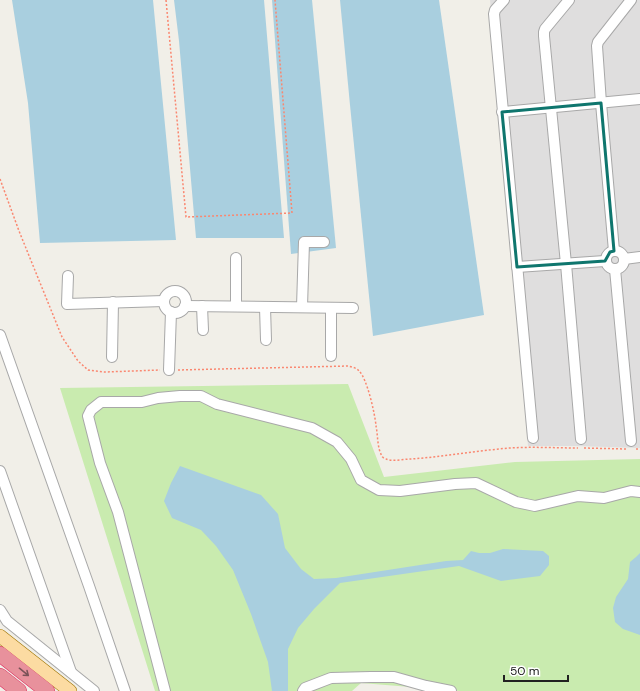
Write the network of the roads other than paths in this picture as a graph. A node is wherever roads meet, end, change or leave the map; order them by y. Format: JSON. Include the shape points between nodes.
{"nodes":[{"id":1,"x":504,"y":0,"type":"edge"},
{"id":2,"x":569,"y":0,"type":"edge"},
{"id":3,"x":631,"y":0,"type":"edge"},
{"id":4,"x":640,"y":99,"type":"edge"},
{"id":5,"x":601,"y":103,"type":"junction"},
{"id":6,"x":550,"y":108,"type":"junction"},
{"id":7,"x":502,"y":112,"type":"junction"},
{"id":8,"x":324,"y":242,"type":"dead end"},
{"id":9,"x":614,"y":251,"type":"junction"},
{"id":10,"x":236,"y":258,"type":"dead end"},
{"id":11,"x":640,"y":258,"type":"edge"},
{"id":12,"x":624,"y":259,"type":"junction"},
{"id":13,"x":606,"y":261,"type":"junction"},
{"id":14,"x":566,"y":264,"type":"junction"},
{"id":15,"x":517,"y":267,"type":"junction"},
{"id":16,"x":616,"y":269,"type":"junction"},
{"id":17,"x":68,"y":276,"type":"dead end"},
{"id":18,"x":164,"y":301,"type":"junction"},
{"id":19,"x":113,"y":302,"type":"junction"},
{"id":20,"x":186,"y":306,"type":"junction"},
{"id":21,"x":202,"y":306,"type":"junction"},
{"id":22,"x":236,"y":306,"type":"junction"},
{"id":23,"x":265,"y":307,"type":"junction"},
{"id":24,"x":302,"y":307,"type":"junction"},
{"id":25,"x":331,"y":308,"type":"junction"},
{"id":26,"x":353,"y":308,"type":"dead end"},
{"id":27,"x":171,"y":312,"type":"junction"},
{"id":28,"x":203,"y":330,"type":"dead end"},
{"id":29,"x":0,"y":335,"type":"edge"},
{"id":30,"x":266,"y":340,"type":"dead end"},
{"id":31,"x":331,"y":356,"type":"dead end"},
{"id":32,"x":112,"y":357,"type":"dead end"},
{"id":33,"x":169,"y":370,"type":"dead end"},
{"id":34,"x":533,"y":438,"type":"dead end"},
{"id":35,"x":581,"y":439,"type":"dead end"},
{"id":36,"x":631,"y":441,"type":"dead end"},
{"id":37,"x":0,"y":471,"type":"edge"},
{"id":38,"x":640,"y":492,"type":"edge"},
{"id":39,"x":0,"y":610,"type":"edge"},
{"id":40,"x":0,"y":636,"type":"edge"},
{"id":41,"x":0,"y":654,"type":"edge"},
{"id":42,"x":71,"y":672,"type":"junction"},
{"id":43,"x":0,"y":676,"type":"edge"},
{"id":44,"x":19,"y":691,"type":"edge"},
{"id":45,"x":47,"y":691,"type":"edge"},
{"id":46,"x":70,"y":691,"type":"edge"},
{"id":47,"x":94,"y":691,"type":"edge"},
{"id":48,"x":125,"y":691,"type":"edge"},
{"id":49,"x":165,"y":691,"type":"edge"},
{"id":50,"x":303,"y":691,"type":"edge"},
{"id":51,"x":451,"y":691,"type":"edge"}],
"edges":[{"from":1,"to":7,"type":"street","via":[[494,14]]},
{"from":2,"to":6,"type":"street","via":[[544,32]]},
{"from":3,"to":5,"type":"street","via":[[598,42]]},
{"from":4,"to":5,"type":"street"},
{"from":5,"to":6,"type":"street"},
{"from":5,"to":9,"type":"street"},
{"from":6,"to":7,"type":"street"},
{"from":6,"to":14,"type":"street"},
{"from":7,"to":15,"type":"street"},
{"from":8,"to":24,"type":"street","via":[[304,242]]},
{"from":9,"to":12,"type":"street","via":[[621,253]]},
{"from":9,"to":13,"type":"street","via":[[606,256]]},
{"from":10,"to":22,"type":"street"},
{"from":11,"to":12,"type":"street"},
{"from":12,"to":16,"type":"street","via":[[620,268]]},
{"from":13,"to":14,"type":"street"},
{"from":13,"to":16,"type":"street","via":[[607,266]]},
{"from":14,"to":15,"type":"street"},
{"from":14,"to":35,"type":"street"},
{"from":15,"to":34,"type":"street"},
{"from":16,"to":36,"type":"street"},
{"from":17,"to":19,"type":"street","via":[[67,304]]},
{"from":18,"to":19,"type":"street"},
{"from":18,"to":20,"type":"street","via":[[168,294],[178,291],[186,299]]},
{"from":18,"to":27,"type":"street","via":[[166,308]]},
{"from":19,"to":32,"type":"street"},
{"from":20,"to":21,"type":"street"},
{"from":20,"to":27,"type":"street","via":[[178,313]]},
{"from":21,"to":22,"type":"street"},
{"from":21,"to":28,"type":"street"},
{"from":22,"to":23,"type":"street"},
{"from":23,"to":24,"type":"street"},
{"from":23,"to":30,"type":"street"},
{"from":24,"to":25,"type":"street"},
{"from":25,"to":26,"type":"street"},
{"from":25,"to":31,"type":"street"},
{"from":27,"to":33,"type":"street"},
{"from":29,"to":48,"type":"street"},
{"from":37,"to":42,"type":"street"},
{"from":38,"to":49,"type":"street","via":[[631,491],[604,498],[578,496],[535,506],[516,502],[476,483],[400,491],[379,490],[361,480],[351,459],[337,442],[312,428],[217,404],[201,396],[172,396],[142,402],[101,402],[88,416],[100,463],[118,512]]},
{"from":39,"to":42,"type":"street","via":[[6,621]]},
{"from":40,"to":46,"type":"main road"},
{"from":41,"to":45,"type":"highway","one_way":true},
{"from":42,"to":47,"type":"street"},
{"from":43,"to":44,"type":"highway"},
{"from":50,"to":51,"type":"street","via":[[331,678],[371,677],[394,677]]}]}
